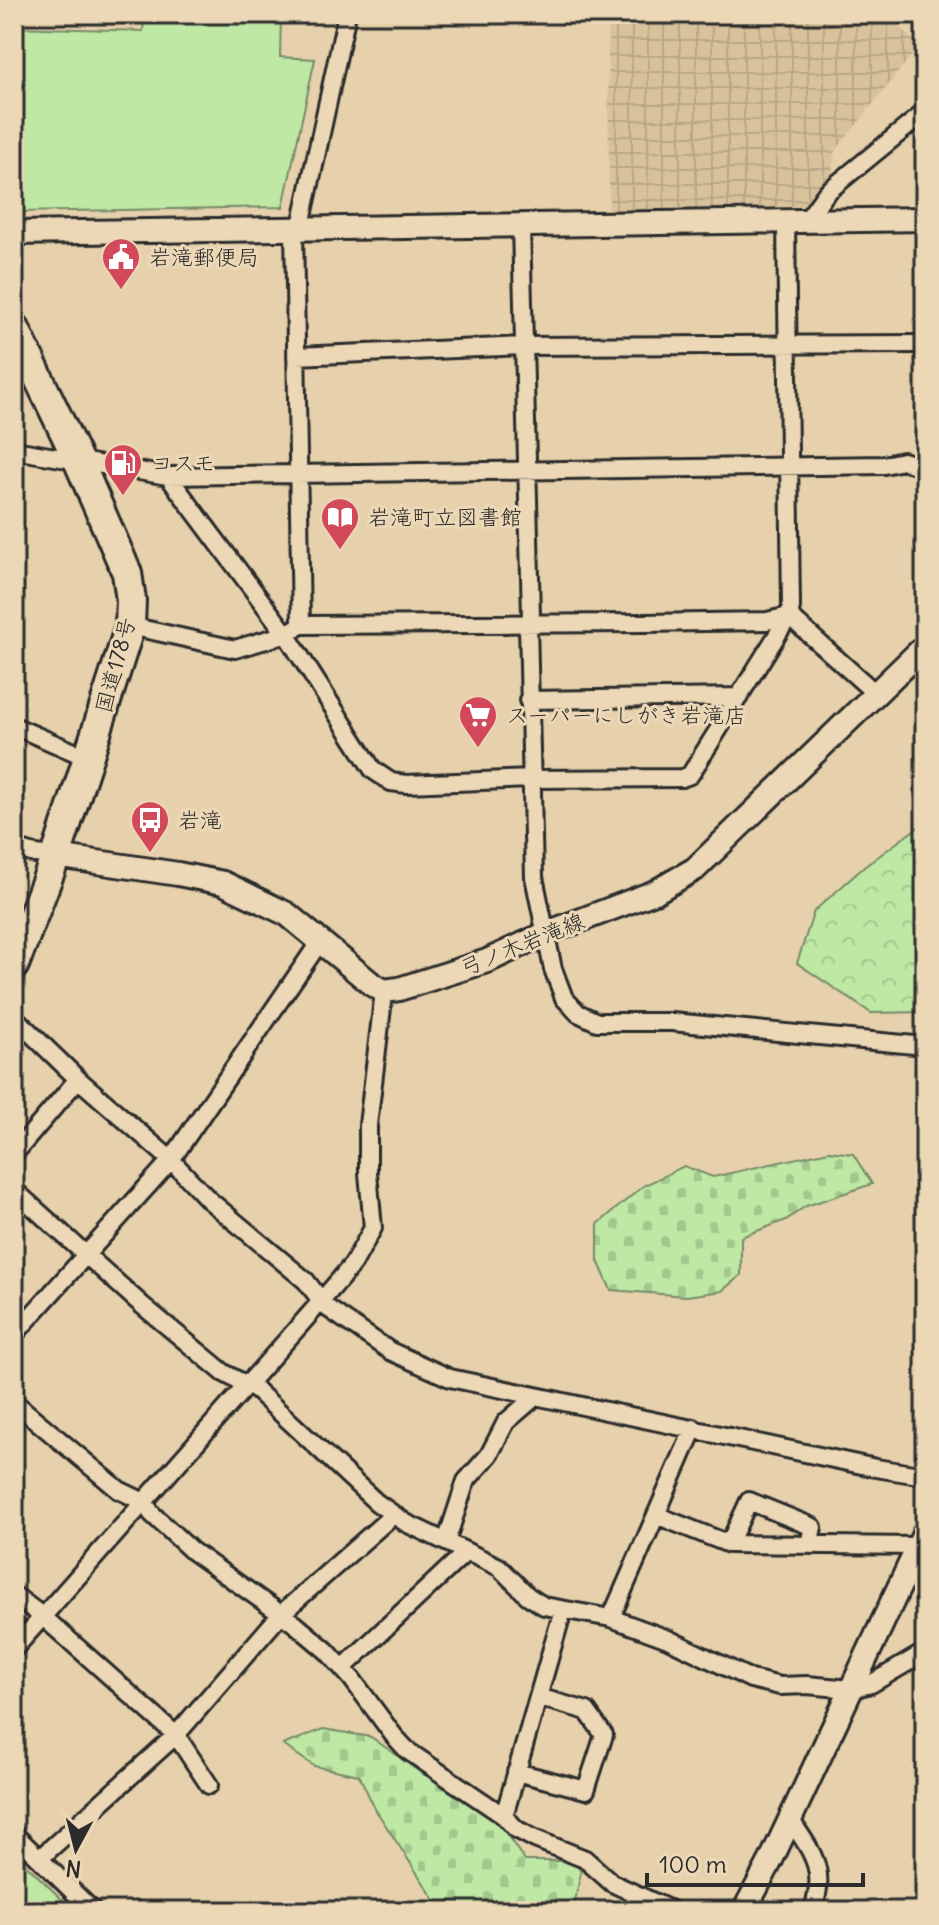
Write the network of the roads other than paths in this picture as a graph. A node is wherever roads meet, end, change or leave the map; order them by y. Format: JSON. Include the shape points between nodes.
{"nodes":[{"id":1,"x":347,"y":14,"type":"edge"},
{"id":2,"x":925,"y":112,"type":"edge"},
{"id":3,"x":925,"y":219,"type":"edge"},
{"id":4,"x":796,"y":222,"type":"junction"},
{"id":5,"x":521,"y":226,"type":"junction"},
{"id":6,"x":297,"y":230,"type":"junction"},
{"id":7,"x":14,"y":233,"type":"edge"},
{"id":8,"x":14,"y":327,"type":"edge"},
{"id":9,"x":925,"y":344,"type":"edge"},
{"id":10,"x":524,"y":346,"type":"junction"},
{"id":11,"x":787,"y":346,"type":"junction"},
{"id":12,"x":296,"y":356,"type":"junction"},
{"id":13,"x":14,"y":450,"type":"edge"},
{"id":14,"x":78,"y":460,"type":"junction"},
{"id":15,"x":788,"y":467,"type":"junction"},
{"id":16,"x":925,"y":468,"type":"edge"},
{"id":17,"x":527,"y":472,"type":"junction"},
{"id":18,"x":298,"y":475,"type":"junction"},
{"id":19,"x":168,"y":476,"type":"junction"},
{"id":20,"x":789,"y":616,"type":"junction"},
{"id":21,"x":528,"y":624,"type":"junction"},
{"id":22,"x":301,"y":625,"type":"junction"},
{"id":23,"x":130,"y":626,"type":"junction"},
{"id":24,"x":286,"y":634,"type":"junction"},
{"id":25,"x":925,"y":646,"type":"edge"},
{"id":26,"x":875,"y":693,"type":"junction"},
{"id":27,"x":739,"y":697,"type":"junction"},
{"id":28,"x":528,"y":700,"type":"junction"},
{"id":29,"x":14,"y":726,"type":"edge"},
{"id":30,"x":88,"y":758,"type":"junction"},
{"id":31,"x":531,"y":779,"type":"junction"},
{"id":32,"x":14,"y":848,"type":"edge"},
{"id":33,"x":56,"y":856,"type":"junction"},
{"id":34,"x":547,"y":933,"type":"junction"},
{"id":35,"x":321,"y":940,"type":"junction"},
{"id":36,"x":14,"y":965,"type":"edge"},
{"id":37,"x":384,"y":991,"type":"junction"},
{"id":38,"x":14,"y":1017,"type":"edge"},
{"id":39,"x":925,"y":1046,"type":"edge"},
{"id":40,"x":78,"y":1079,"type":"junction"},
{"id":41,"x":14,"y":1154,"type":"edge"},
{"id":42,"x":171,"y":1160,"type":"junction"},
{"id":43,"x":14,"y":1190,"type":"edge"},
{"id":44,"x":87,"y":1254,"type":"junction"},
{"id":45,"x":323,"y":1299,"type":"junction"},
{"id":46,"x":14,"y":1335,"type":"edge"},
{"id":47,"x":247,"y":1387,"type":"junction"},
{"id":48,"x":535,"y":1397,"type":"junction"},
{"id":49,"x":14,"y":1402,"type":"edge"},
{"id":50,"x":694,"y":1428,"type":"junction"},
{"id":51,"x":925,"y":1476,"type":"edge"},
{"id":52,"x":144,"y":1502,"type":"junction"},
{"id":53,"x":393,"y":1515,"type":"junction"},
{"id":54,"x":656,"y":1515,"type":"junction"},
{"id":55,"x":922,"y":1539,"type":"edge"},
{"id":56,"x":446,"y":1542,"type":"junction"},
{"id":57,"x":729,"y":1544,"type":"junction"},
{"id":58,"x":809,"y":1545,"type":"junction"},
{"id":59,"x":466,"y":1552,"type":"junction"},
{"id":60,"x":14,"y":1595,"type":"edge"},
{"id":61,"x":563,"y":1610,"type":"junction"},
{"id":62,"x":281,"y":1614,"type":"junction"},
{"id":63,"x":42,"y":1616,"type":"junction"},
{"id":64,"x":611,"y":1618,"type":"junction"},
{"id":65,"x":14,"y":1649,"type":"edge"},
{"id":66,"x":925,"y":1652,"type":"edge"},
{"id":67,"x":343,"y":1668,"type":"junction"},
{"id":68,"x":851,"y":1689,"type":"junction"},
{"id":69,"x":538,"y":1697,"type":"junction"},
{"id":70,"x":176,"y":1735,"type":"junction"},
{"id":71,"x":516,"y":1772,"type":"junction"},
{"id":72,"x":209,"y":1785,"type":"dead end"},
{"id":73,"x":504,"y":1816,"type":"junction"},
{"id":74,"x":790,"y":1819,"type":"junction"},
{"id":75,"x":14,"y":1834,"type":"edge"},
{"id":76,"x":40,"y":1858,"type":"junction"},
{"id":77,"x":93,"y":1911,"type":"edge"},
{"id":78,"x":673,"y":1911,"type":"edge"},
{"id":79,"x":744,"y":1911,"type":"edge"},
{"id":80,"x":812,"y":1911,"type":"edge"}],
"edges":[{"from":1,"to":6,"type":"street"},
{"from":2,"to":4,"type":"street"},
{"from":3,"to":4,"type":"street"},
{"from":4,"to":5,"type":"street"},
{"from":4,"to":11,"type":"street"},
{"from":5,"to":6,"type":"street"},
{"from":5,"to":10,"type":"street"},
{"from":6,"to":7,"type":"street"},
{"from":6,"to":12,"type":"street"},
{"from":8,"to":14,"type":"highway","name":"国道178号"},
{"from":9,"to":11,"type":"street"},
{"from":10,"to":11,"type":"street"},
{"from":10,"to":12,"type":"street"},
{"from":10,"to":17,"type":"street"},
{"from":11,"to":15,"type":"street"},
{"from":12,"to":18,"type":"street"},
{"from":13,"to":14,"type":"street"},
{"from":14,"to":19,"type":"street"},
{"from":14,"to":23,"type":"highway","name":"国道178号","via":[[127,573]]},
{"from":15,"to":16,"type":"street","via":[[903,461]]},
{"from":15,"to":17,"type":"street"},
{"from":15,"to":20,"type":"street"},
{"from":17,"to":18,"type":"street"},
{"from":17,"to":21,"type":"street"},
{"from":18,"to":19,"type":"street"},
{"from":18,"to":22,"type":"street"},
{"from":19,"to":24,"type":"street"},
{"from":20,"to":21,"type":"street","via":[[767,621]]},
{"from":20,"to":26,"type":"street"},
{"from":20,"to":27,"type":"street"},
{"from":21,"to":22,"type":"street"},
{"from":21,"to":28,"type":"street"},
{"from":22,"to":24,"type":"street"},
{"from":23,"to":24,"type":"street","via":[[235,649]]},
{"from":23,"to":30,"type":"highway","name":"国道178号"},
{"from":24,"to":31,"type":"street","via":[[373,770],[391,782]]},
{"from":25,"to":26,"type":"street","name":"弓ノ木岩滝線"},
{"from":26,"to":34,"type":"street","name":"弓ノ木岩滝線","via":[[695,869],[655,892]]},
{"from":27,"to":28,"type":"street"},
{"from":27,"to":31,"type":"street","via":[[690,775]]},
{"from":28,"to":31,"type":"street"},
{"from":29,"to":30,"type":"street"},
{"from":30,"to":33,"type":"highway","name":"国道178号"},
{"from":31,"to":34,"type":"street","via":[[534,877]]},
{"from":32,"to":33,"type":"street"},
{"from":33,"to":35,"type":"street","via":[[223,883],[287,914]]},
{"from":33,"to":36,"type":"highway","name":"国道178号"},
{"from":34,"to":37,"type":"street","name":"弓ノ木岩滝線","via":[[487,961]]},
{"from":34,"to":39,"type":"street","via":[[564,998],[597,1022],[672,1022]]},
{"from":35,"to":37,"type":"street"},
{"from":35,"to":42,"type":"street"},
{"from":37,"to":45,"type":"street","via":[[368,1125],[373,1228],[353,1264]]},
{"from":38,"to":40,"type":"street"},
{"from":40,"to":41,"type":"street"},
{"from":40,"to":42,"type":"street"},
{"from":42,"to":44,"type":"street"},
{"from":42,"to":45,"type":"street"},
{"from":43,"to":44,"type":"street"},
{"from":44,"to":46,"type":"street"},
{"from":44,"to":47,"type":"street","via":[[143,1306]]},
{"from":45,"to":47,"type":"street"},
{"from":45,"to":48,"type":"street","via":[[326,1307],[402,1357],[450,1378]]},
{"from":47,"to":52,"type":"street"},
{"from":47,"to":53,"type":"street"},
{"from":48,"to":50,"type":"street"},
{"from":48,"to":56,"type":"street","via":[[506,1422],[489,1455],[466,1481]]},
{"from":49,"to":52,"type":"street","via":[[119,1490]]},
{"from":50,"to":51,"type":"street"},
{"from":50,"to":54,"type":"street"},
{"from":52,"to":62,"type":"street","via":[[192,1551]]},
{"from":52,"to":63,"type":"street"},
{"from":53,"to":56,"type":"street"},
{"from":53,"to":62,"type":"street"},
{"from":54,"to":57,"type":"street"},
{"from":54,"to":64,"type":"street"},
{"from":55,"to":58,"type":"street"},
{"from":55,"to":68,"type":"street"},
{"from":56,"to":59,"type":"street"},
{"from":57,"to":58,"type":"street"},
{"from":57,"to":58,"type":"street","via":[[749,1501],[813,1527]]},
{"from":59,"to":61,"type":"street","via":[[499,1567],[544,1606]]},
{"from":59,"to":67,"type":"street"},
{"from":60,"to":63,"type":"street"},
{"from":61,"to":64,"type":"street"},
{"from":61,"to":69,"type":"street"},
{"from":62,"to":67,"type":"street"},
{"from":62,"to":70,"type":"street"},
{"from":63,"to":65,"type":"street"},
{"from":63,"to":70,"type":"street"},
{"from":64,"to":68,"type":"street","via":[[751,1679],[780,1686]]},
{"from":66,"to":68,"type":"street","via":[[871,1684]]},
{"from":67,"to":73,"type":"street","via":[[408,1751]]},
{"from":68,"to":74,"type":"street"},
{"from":69,"to":71,"type":"street"},
{"from":69,"to":71,"type":"street","via":[[587,1711],[604,1735],[586,1790]]},
{"from":70,"to":72,"type":"street"},
{"from":70,"to":76,"type":"street"},
{"from":71,"to":73,"type":"street"},
{"from":73,"to":78,"type":"street","via":[[516,1829],[585,1859],[612,1883]]},
{"from":74,"to":79,"type":"street"},
{"from":74,"to":80,"type":"street","via":[[817,1861]]},
{"from":75,"to":76,"type":"street"},
{"from":76,"to":77,"type":"street"}]}
